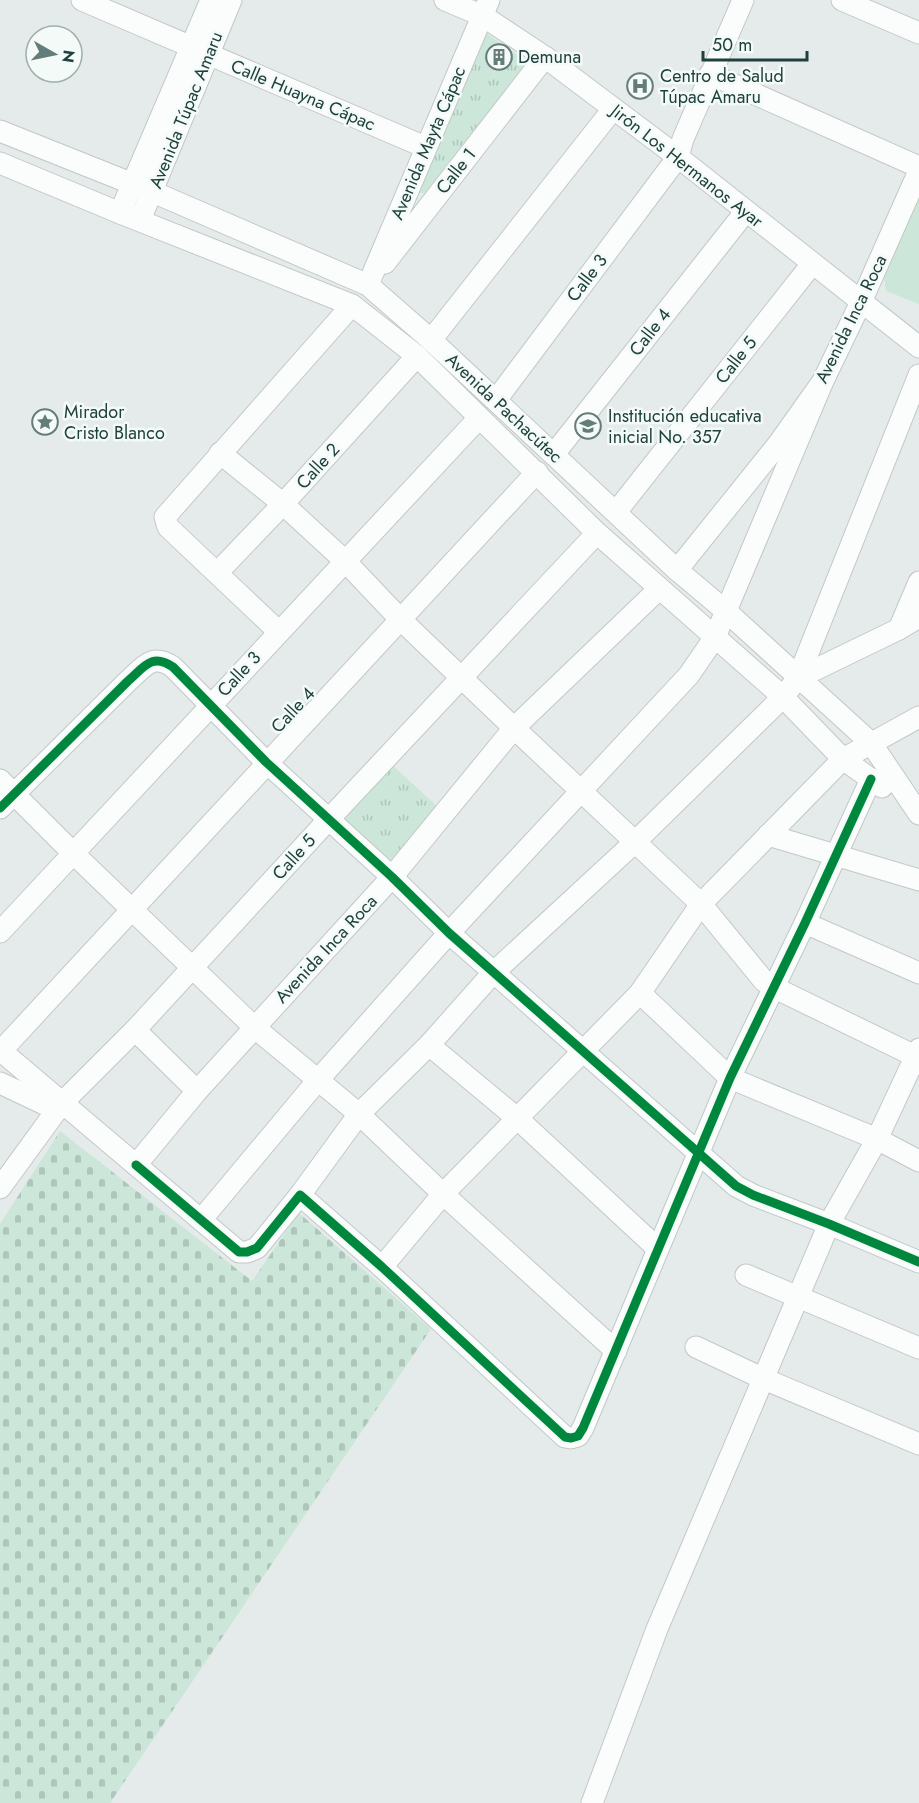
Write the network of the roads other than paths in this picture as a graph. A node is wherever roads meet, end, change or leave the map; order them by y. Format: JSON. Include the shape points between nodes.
{"nodes":[{"id":1,"x":82,"y":0,"type":"edge"},
{"id":2,"x":211,"y":0,"type":"edge"},
{"id":3,"x":231,"y":0,"type":"edge"},
{"id":4,"x":445,"y":0,"type":"edge"},
{"id":5,"x":743,"y":0,"type":"edge"},
{"id":6,"x":842,"y":0,"type":"edge"},
{"id":7,"x":486,"y":8,"type":"edge"},
{"id":8,"x":919,"y":33,"type":"edge"},
{"id":9,"x":200,"y":51,"type":"junction"},
{"id":10,"x":545,"y":57,"type":"junction"},
{"id":11,"x":710,"y":74,"type":"junction"},
{"id":12,"x":613,"y":109,"type":"junction"},
{"id":13,"x":0,"y":131,"type":"edge"},
{"id":14,"x":425,"y":147,"type":"junction"},
{"id":15,"x":678,"y":157,"type":"junction"},
{"id":16,"x":0,"y":163,"type":"edge"},
{"id":17,"x":919,"y":169,"type":"edge"},
{"id":18,"x":133,"y":184,"type":"junction"},
{"id":19,"x":153,"y":192,"type":"junction"},
{"id":20,"x":746,"y":211,"type":"junction"},
{"id":21,"x":130,"y":216,"type":"junction"},
{"id":22,"x":812,"y":264,"type":"junction"},
{"id":23,"x":368,"y":285,"type":"junction"},
{"id":24,"x":861,"y":302,"type":"junction"},
{"id":25,"x":352,"y":305,"type":"junction"},
{"id":26,"x":431,"y":340,"type":"junction"},
{"id":27,"x":919,"y":347,"type":"edge"},
{"id":28,"x":417,"y":356,"type":"junction"},
{"id":29,"x":919,"y":375,"type":"edge"},
{"id":30,"x":823,"y":381,"type":"junction"},
{"id":31,"x":496,"y":400,"type":"junction"},
{"id":32,"x":479,"y":418,"type":"junction"},
{"id":33,"x":220,"y":453,"type":"junction"},
{"id":34,"x":554,"y":454,"type":"junction"},
{"id":35,"x":537,"y":472,"type":"junction"},
{"id":36,"x":283,"y":504,"type":"junction"},
{"id":37,"x":616,"y":512,"type":"junction"},
{"id":38,"x":597,"y":532,"type":"junction"},
{"id":39,"x":345,"y":561,"type":"junction"},
{"id":40,"x":677,"y":570,"type":"junction"},
{"id":41,"x":217,"y":573,"type":"junction"},
{"id":42,"x":919,"y":582,"type":"edge"},
{"id":43,"x":659,"y":589,"type":"junction"},
{"id":44,"x":727,"y":612,"type":"junction"},
{"id":45,"x":919,"y":617,"type":"edge"},
{"id":46,"x":400,"y":619,"type":"junction"},
{"id":47,"x":899,"y":629,"type":"junction"},
{"id":48,"x":279,"y":632,"type":"junction"},
{"id":49,"x":715,"y":637,"type":"junction"},
{"id":50,"x":461,"y":677,"type":"junction"},
{"id":51,"x":798,"y":678,"type":"junction"},
{"id":52,"x":783,"y":697,"type":"junction"},
{"id":53,"x":210,"y":706,"type":"junction"},
{"id":54,"x":919,"y":717,"type":"edge"},
{"id":55,"x":514,"y":728,"type":"junction"},
{"id":56,"x":871,"y":743,"type":"junction"},
{"id":57,"x":843,"y":759,"type":"junction"},
{"id":58,"x":266,"y":762,"type":"junction"},
{"id":59,"x":871,"y":779,"type":"junction"},
{"id":60,"x":7,"y":786,"type":"edge"},
{"id":61,"x":580,"y":790,"type":"junction"},
{"id":62,"x":0,"y":808,"type":"edge"},
{"id":63,"x":919,"y":814,"type":"edge"},
{"id":64,"x":329,"y":819,"type":"junction"},
{"id":65,"x":768,"y":835,"type":"junction"},
{"id":66,"x":635,"y":842,"type":"junction"},
{"id":67,"x":73,"y":853,"type":"junction"},
{"id":68,"x":835,"y":855,"type":"junction"},
{"id":69,"x":392,"y":877,"type":"junction"},
{"id":70,"x":919,"y":880,"type":"edge"},
{"id":71,"x":701,"y":904,"type":"junction"},
{"id":72,"x":132,"y":908,"type":"junction"},
{"id":73,"x":805,"y":923,"type":"junction"},
{"id":74,"x":0,"y":932,"type":"edge"},
{"id":75,"x":448,"y":933,"type":"junction"},
{"id":76,"x":193,"y":968,"type":"junction"},
{"id":77,"x":919,"y":973,"type":"edge"},
{"id":78,"x":492,"y":974,"type":"junction"},
{"id":79,"x":773,"y":987,"type":"junction"},
{"id":80,"x":640,"y":993,"type":"junction"},
{"id":81,"x":254,"y":1027,"type":"junction"},
{"id":82,"x":135,"y":1030,"type":"junction"},
{"id":83,"x":429,"y":1045,"type":"junction"},
{"id":84,"x":0,"y":1050,"type":"edge"},
{"id":85,"x":581,"y":1052,"type":"junction"},
{"id":86,"x":918,"y":1054,"type":"edge"},
{"id":87,"x":730,"y":1078,"type":"junction"},
{"id":88,"x":318,"y":1080,"type":"junction"},
{"id":89,"x":0,"y":1083,"type":"edge"},
{"id":90,"x":197,"y":1091,"type":"junction"},
{"id":91,"x":60,"y":1107,"type":"junction"},
{"id":92,"x":358,"y":1114,"type":"junction"},
{"id":93,"x":518,"y":1119,"type":"junction"},
{"id":94,"x":878,"y":1139,"type":"junction"},
{"id":95,"x":699,"y":1154,"type":"junction"},
{"id":96,"x":919,"y":1161,"type":"edge"},
{"id":97,"x":136,"y":1165,"type":"junction"},
{"id":98,"x":2,"y":1180,"type":"edge"},
{"id":99,"x":443,"y":1194,"type":"junction"},
{"id":100,"x":300,"y":1196,"type":"junction"},
{"id":101,"x":201,"y":1220,"type":"junction"},
{"id":102,"x":829,"y":1224,"type":"junction"},
{"id":103,"x":657,"y":1248,"type":"junction"},
{"id":104,"x":919,"y":1262,"type":"edge"},
{"id":105,"x":382,"y":1267,"type":"junction"},
{"id":106,"x":746,"y":1275,"type":"dead end"},
{"id":107,"x":798,"y":1298,"type":"junction"},
{"id":108,"x":696,"y":1347,"type":"dead end"},
{"id":109,"x":919,"y":1348,"type":"edge"},
{"id":110,"x":616,"y":1351,"type":"junction"},
{"id":111,"x":764,"y":1378,"type":"junction"},
{"id":112,"x":919,"y":1444,"type":"edge"},
{"id":113,"x":592,"y":1803,"type":"edge"}],
"edges":[{"from":1,"to":9,"type":"street","name":"Calle Huayna Cápac"},
{"from":2,"to":9,"type":"street","name":"Avenida Túpac Amaru"},
{"from":3,"to":9,"type":"street","name":"Avenida Túpac Amaru"},
{"from":4,"to":7,"type":"street","name":"Jirón Los Hermanos Ayar"},
{"from":5,"to":11,"type":"street","name":"Calle 3"},
{"from":6,"to":8,"type":"street"},
{"from":7,"to":10,"type":"street","name":"Jirón Los Hermanos Ayar"},
{"from":7,"to":14,"type":"street","name":"Avenida Mayta Cápac"},
{"from":9,"to":14,"type":"street","name":"Calle Huayna Cápac"},
{"from":9,"to":18,"type":"street","name":"Avenida Túpac Amaru"},
{"from":9,"to":19,"type":"street","name":"Avenida Túpac Amaru"},
{"from":10,"to":12,"type":"street","name":"Jirón Los Hermanos Ayar"},
{"from":10,"to":23,"type":"street","name":"Calle 1"},
{"from":11,"to":15,"type":"street","name":"Calle 3"},
{"from":11,"to":17,"type":"street"},
{"from":12,"to":15,"type":"street","name":"Jirón Los Hermanos Ayar"},
{"from":12,"to":26,"type":"street"},
{"from":13,"to":18,"type":"street","name":"Avenida Pachacútec"},
{"from":14,"to":23,"type":"street","name":"Avenida Mayta Cápac"},
{"from":15,"to":20,"type":"street","name":"Jirón Los Hermanos Ayar"},
{"from":15,"to":31,"type":"street","name":"Calle 3"},
{"from":16,"to":21,"type":"street","name":"Avenida Pachacútec"},
{"from":17,"to":24,"type":"street","name":"Avenida Inca Roca"},
{"from":18,"to":19,"type":"street","name":"Avenida Pachacútec"},
{"from":18,"to":21,"type":"street","name":"Avenida Túpac Amaru"},
{"from":19,"to":21,"type":"street","name":"Avenida Túpac Amaru"},
{"from":19,"to":23,"type":"street","name":"Avenida Pachacútec"},
{"from":20,"to":22,"type":"street","name":"Jirón Los Hermanos Ayar"},
{"from":20,"to":34,"type":"street","name":"Calle 4"},
{"from":21,"to":25,"type":"street","name":"Avenida Pachacútec"},
{"from":22,"to":24,"type":"street","name":"Jirón Los Hermanos Ayar"},
{"from":22,"to":37,"type":"street","name":"Calle 5"},
{"from":23,"to":26,"type":"street","name":"Avenida Pachacútec"},
{"from":24,"to":27,"type":"street","name":"Jirón Los Hermanos Ayar"},
{"from":24,"to":30,"type":"street","name":"Avenida Inca Roca"},
{"from":25,"to":28,"type":"street","name":"Avenida Pachacútec"},
{"from":25,"to":33,"type":"street"},
{"from":26,"to":31,"type":"street","name":"Avenida Pachacútec"},
{"from":28,"to":32,"type":"street","name":"Avenida Pachacútec"},
{"from":28,"to":36,"type":"street","name":"Calle 2"},
{"from":29,"to":51,"type":"street"},
{"from":30,"to":40,"type":"street","name":"Avenida Inca Roca","via":[[779,443]]},
{"from":30,"to":44,"type":"street"},
{"from":31,"to":34,"type":"street","name":"Avenida Pachacútec"},
{"from":32,"to":35,"type":"street","name":"Avenida Pachacútec"},
{"from":32,"to":39,"type":"street","name":"Calle 3"},
{"from":33,"to":36,"type":"street"},
{"from":33,"to":41,"type":"street","via":[[165,517],[168,528]]},
{"from":34,"to":37,"type":"street","name":"Avenida Pachacútec"},
{"from":35,"to":38,"type":"street","name":"Avenida Pachacútec"},
{"from":35,"to":46,"type":"street","name":"Calle 4"},
{"from":36,"to":39,"type":"street"},
{"from":36,"to":41,"type":"street","name":"Calle 2"},
{"from":37,"to":40,"type":"street","name":"Avenida Pachacútec"},
{"from":38,"to":43,"type":"street","name":"Avenida Pachacútec"},
{"from":38,"to":50,"type":"street","name":"Calle 5"},
{"from":39,"to":46,"type":"street"},
{"from":39,"to":48,"type":"street","name":"Calle 3"},
{"from":40,"to":44,"type":"street","name":"Avenida Pachacútec"},
{"from":41,"to":48,"type":"street"},
{"from":42,"to":47,"type":"street"},
{"from":43,"to":49,"type":"street","name":"Avenida Pachacútec"},
{"from":43,"to":55,"type":"street","name":"Avenida Inca Roca"},
{"from":44,"to":49,"type":"street"},
{"from":44,"to":51,"type":"street","name":"Avenida Pachacútec"},
{"from":45,"to":47,"type":"street"},
{"from":46,"to":50,"type":"street"},
{"from":46,"to":58,"type":"street","name":"Calle 4"},
{"from":47,"to":51,"type":"street"},
{"from":48,"to":53,"type":"street","name":"Calle 3"},
{"from":49,"to":52,"type":"street","name":"Avenida Pachacútec"},
{"from":49,"to":61,"type":"street","via":[[674,693]]},
{"from":50,"to":55,"type":"street"},
{"from":50,"to":64,"type":"street","name":"Calle 5"},
{"from":51,"to":52,"type":"street"},
{"from":51,"to":56,"type":"street","name":"Avenida Pachacútec"},
{"from":52,"to":57,"type":"street","name":"Avenida Pachacútec"},
{"from":52,"to":66,"type":"street"},
{"from":53,"to":58,"type":"street"},
{"from":53,"to":60,"type":"street","via":[[173,667],[157,659]]},
{"from":53,"to":67,"type":"street","name":"Calle 3"},
{"from":54,"to":56,"type":"street"},
{"from":55,"to":61,"type":"street"},
{"from":55,"to":69,"type":"street","name":"Avenida Inca Roca"},
{"from":56,"to":57,"type":"street"},
{"from":56,"to":63,"type":"street","name":"Avenida Pachacútec"},
{"from":57,"to":59,"type":"street","name":"Avenida Pachacútec"},
{"from":57,"to":65,"type":"street"},
{"from":58,"to":64,"type":"street"},
{"from":58,"to":72,"type":"street","name":"Calle 4"},
{"from":59,"to":63,"type":"street","name":"Avenida Pachacútec"},
{"from":59,"to":68,"type":"street"},
{"from":60,"to":62,"type":"street"},
{"from":60,"to":67,"type":"street"},
{"from":61,"to":66,"type":"street"},
{"from":61,"to":75,"type":"street"},
{"from":64,"to":69,"type":"street"},
{"from":64,"to":76,"type":"street","name":"Calle 5"},
{"from":65,"to":68,"type":"street"},
{"from":65,"to":71,"type":"street"},
{"from":66,"to":71,"type":"street"},
{"from":66,"to":78,"type":"street"},
{"from":67,"to":72,"type":"street"},
{"from":67,"to":74,"type":"street","name":"Calle 3"},
{"from":68,"to":70,"type":"street"},
{"from":68,"to":73,"type":"street"},
{"from":69,"to":75,"type":"street"},
{"from":69,"to":81,"type":"street","name":"Avenida Inca Roca"},
{"from":71,"to":79,"type":"street"},
{"from":71,"to":80,"type":"street"},
{"from":72,"to":76,"type":"street"},
{"from":72,"to":84,"type":"street","name":"Calle 4"},
{"from":73,"to":77,"type":"street"},
{"from":73,"to":79,"type":"street"},
{"from":75,"to":78,"type":"street"},
{"from":75,"to":88,"type":"street"},
{"from":76,"to":81,"type":"street"},
{"from":76,"to":82,"type":"street","name":"Calle 5"},
{"from":78,"to":83,"type":"street"},
{"from":78,"to":85,"type":"street"},
{"from":79,"to":86,"type":"street"},
{"from":79,"to":87,"type":"street"},
{"from":80,"to":85,"type":"street"},
{"from":80,"to":87,"type":"street"},
{"from":81,"to":88,"type":"street"},
{"from":81,"to":90,"type":"street","name":"Avenida Inca Roca"},
{"from":82,"to":90,"type":"street"},
{"from":82,"to":91,"type":"street","name":"Calle 5"},
{"from":83,"to":92,"type":"street"},
{"from":83,"to":93,"type":"street"},
{"from":84,"to":91,"type":"street"},
{"from":85,"to":93,"type":"street"},
{"from":85,"to":95,"type":"street"},
{"from":86,"to":94,"type":"street"},
{"from":87,"to":94,"type":"street"},
{"from":87,"to":95,"type":"street"},
{"from":88,"to":92,"type":"street"},
{"from":88,"to":101,"type":"street"},
{"from":89,"to":91,"type":"street"},
{"from":90,"to":97,"type":"street","name":"Avenida Inca Roca"},
{"from":91,"to":97,"type":"street"},
{"from":91,"to":98,"type":"street","name":"Calle 5"},
{"from":92,"to":99,"type":"street"},
{"from":92,"to":100,"type":"street"},
{"from":93,"to":99,"type":"street"},
{"from":93,"to":103,"type":"street"},
{"from":94,"to":96,"type":"street"},
{"from":94,"to":102,"type":"street"},
{"from":95,"to":102,"type":"street","via":[[736,1186]]},
{"from":95,"to":103,"type":"street"},
{"from":97,"to":101,"type":"street"},
{"from":99,"to":105,"type":"street"},
{"from":99,"to":110,"type":"street"},
{"from":100,"to":101,"type":"street","via":[[257,1248],[247,1252],[239,1252]]},
{"from":100,"to":105,"type":"street"},
{"from":102,"to":104,"type":"street"},
{"from":102,"to":107,"type":"street"},
{"from":103,"to":110,"type":"street"},
{"from":105,"to":110,"type":"street","via":[[565,1437],[578,1436],[583,1428]]},
{"from":106,"to":107,"type":"street"},
{"from":107,"to":109,"type":"street"},
{"from":107,"to":111,"type":"street"},
{"from":108,"to":111,"type":"street"},
{"from":111,"to":112,"type":"street"},
{"from":111,"to":113,"type":"street","via":[[657,1629]]}]}
